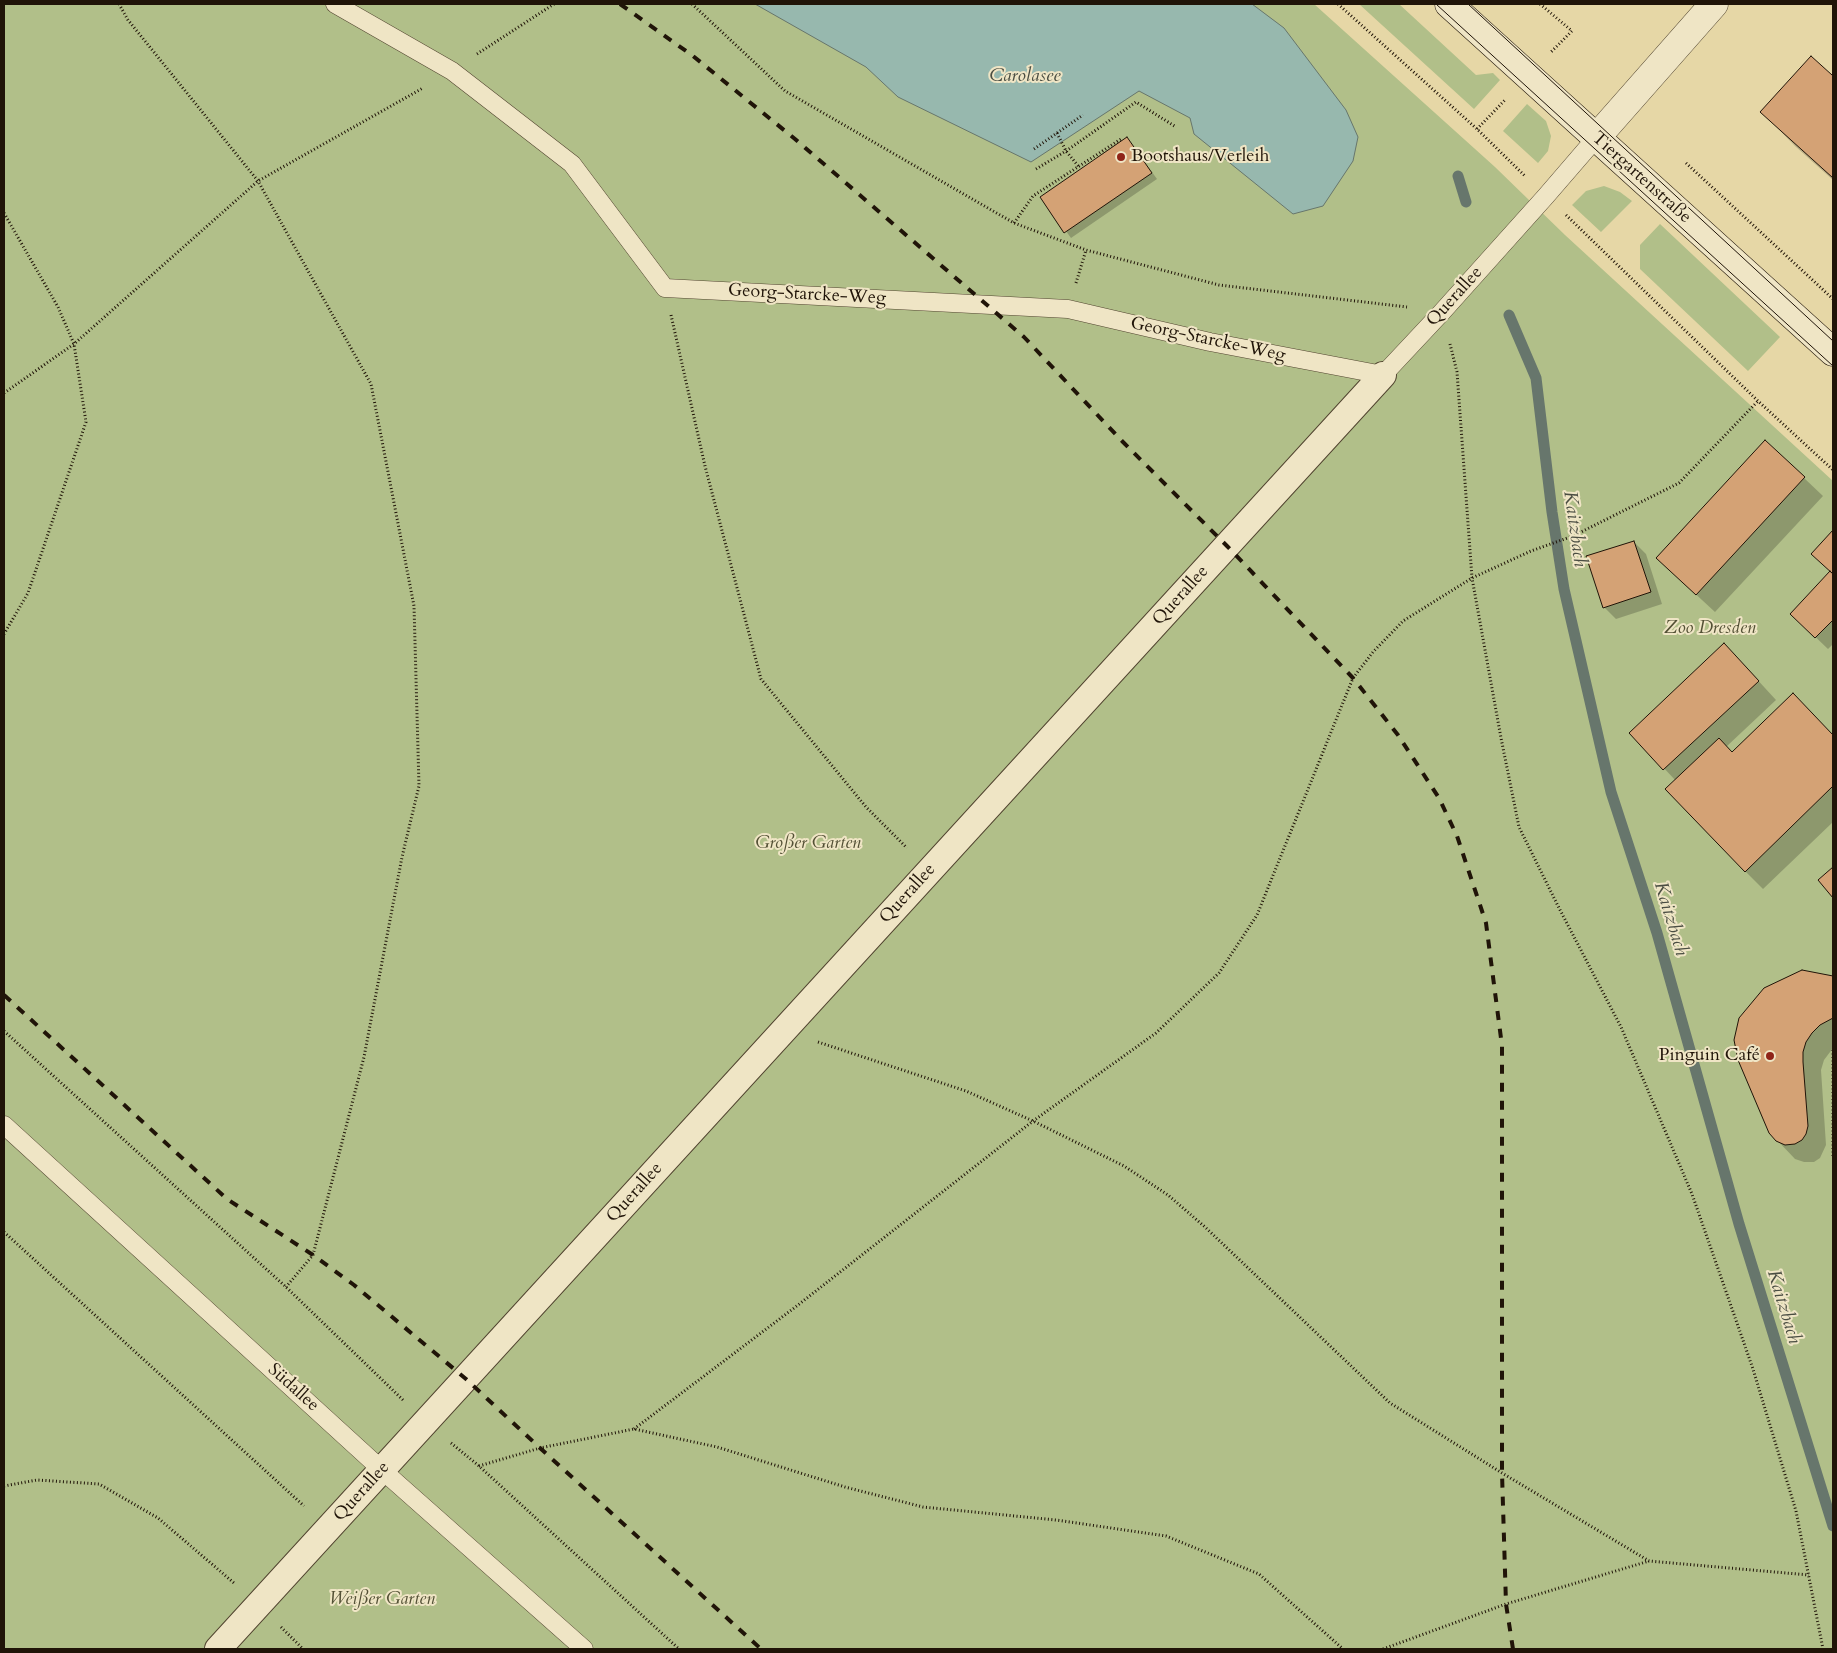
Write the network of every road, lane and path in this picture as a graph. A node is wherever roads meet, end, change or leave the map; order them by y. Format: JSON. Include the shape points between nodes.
{"nodes":[{"id":1,"x":119,"y":4,"type":"edge"},
{"id":2,"x":335,"y":4,"type":"edge"},
{"id":3,"x":554,"y":4,"type":"edge"},
{"id":4,"x":692,"y":4,"type":"edge"},
{"id":5,"x":1338,"y":4,"type":"edge"},
{"id":6,"x":1449,"y":4,"type":"edge"},
{"id":7,"x":1540,"y":4,"type":"edge"},
{"id":8,"x":1714,"y":4,"type":"edge"},
{"id":9,"x":1572,"y":31,"type":"dead end"},
{"id":10,"x":452,"y":71,"type":"junction"},
{"id":11,"x":1528,"y":76,"type":"junction"},
{"id":12,"x":1083,"y":115,"type":"dead end"},
{"id":13,"x":1176,"y":127,"type":"dead end"},
{"id":14,"x":1477,"y":129,"type":"junction"},
{"id":15,"x":1057,"y":133,"type":"junction"},
{"id":16,"x":1596,"y":138,"type":"junction"},
{"id":17,"x":1121,"y":139,"type":"dead end"},
{"id":18,"x":1034,"y":149,"type":"dead end"},
{"id":19,"x":1066,"y":151,"type":"junction"},
{"id":20,"x":1686,"y":163,"type":"dead end"},
{"id":21,"x":1079,"y":167,"type":"junction"},
{"id":22,"x":1036,"y":168,"type":"dead end"},
{"id":23,"x":258,"y":181,"type":"junction"},
{"id":24,"x":1546,"y":196,"type":"junction"},
{"id":25,"x":4,"y":213,"type":"edge"},
{"id":26,"x":1014,"y":223,"type":"junction"},
{"id":27,"x":665,"y":288,"type":"junction"},
{"id":28,"x":1833,"y":299,"type":"edge"},
{"id":29,"x":1442,"y":312,"type":"junction"},
{"id":30,"x":74,"y":344,"type":"junction"},
{"id":31,"x":1833,"y":352,"type":"edge"},
{"id":32,"x":1383,"y":375,"type":"junction"},
{"id":33,"x":4,"y":393,"type":"edge"},
{"id":34,"x":1758,"y":401,"type":"junction"},
{"id":35,"x":1833,"y":470,"type":"edge"},
{"id":36,"x":1472,"y":578,"type":"junction"},
{"id":37,"x":4,"y":634,"type":"edge"},
{"id":38,"x":930,"y":870,"type":"junction"},
{"id":39,"x":4,"y":1030,"type":"edge"},
{"id":40,"x":784,"y":1031,"type":"junction"},
{"id":41,"x":1833,"y":1050,"type":"edge"},
{"id":42,"x":1034,"y":1121,"type":"junction"},
{"id":43,"x":4,"y":1125,"type":"edge"},
{"id":44,"x":1833,"y":1158,"type":"edge"},
{"id":45,"x":4,"y":1232,"type":"edge"},
{"id":46,"x":286,"y":1287,"type":"junction"},
{"id":47,"x":426,"y":1422,"type":"junction"},
{"id":48,"x":634,"y":1429,"type":"junction"},
{"id":49,"x":479,"y":1466,"type":"junction"},
{"id":50,"x":382,"y":1470,"type":"junction"},
{"id":51,"x":4,"y":1486,"type":"edge"},
{"id":52,"x":329,"y":1528,"type":"junction"},
{"id":53,"x":1649,"y":1561,"type":"junction"},
{"id":54,"x":1809,"y":1575,"type":"junction"},
{"id":55,"x":259,"y":1605,"type":"junction"},
{"id":56,"x":218,"y":1649,"type":"edge"},
{"id":57,"x":303,"y":1649,"type":"edge"},
{"id":58,"x":584,"y":1649,"type":"edge"},
{"id":59,"x":679,"y":1649,"type":"edge"},
{"id":60,"x":1343,"y":1649,"type":"edge"},
{"id":61,"x":1383,"y":1649,"type":"edge"},
{"id":62,"x":1823,"y":1649,"type":"edge"}],
"edges":[{"from":1,"to":23,"type":"path","via":[[128,20]]},
{"from":2,"to":10,"type":"lane"},
{"from":3,"to":10,"type":"path"},
{"from":4,"to":26,"type":"path","via":[[785,91]]},
{"from":5,"to":14,"type":"path"},
{"from":6,"to":11,"type":"main road","name":"Tiergartenstraße"},
{"from":7,"to":9,"type":"path"},
{"from":8,"to":16,"type":"main road"},
{"from":10,"to":23,"type":"path"},
{"from":10,"to":27,"type":"lane","via":[[572,164]]},
{"from":11,"to":14,"type":"path"},
{"from":11,"to":16,"type":"main road","name":"Tiergartenstraße"},
{"from":12,"to":15,"type":"path"},
{"from":13,"to":19,"type":"path","via":[[1136,102]]},
{"from":14,"to":24,"type":"path"},
{"from":15,"to":18,"type":"path"},
{"from":15,"to":19,"type":"path"},
{"from":16,"to":24,"type":"lane","name":"Querallee"},
{"from":16,"to":31,"type":"main road","name":"Tiergartenstraße"},
{"from":17,"to":21,"type":"path"},
{"from":19,"to":21,"type":"path"},
{"from":19,"to":22,"type":"path"},
{"from":20,"to":28,"type":"path"},
{"from":21,"to":26,"type":"path","via":[[1033,196]]},
{"from":23,"to":30,"type":"path"},
{"from":23,"to":46,"type":"path","via":[[371,384],[414,606],[419,786],[364,1057],[312,1255]]},
{"from":24,"to":29,"type":"lane","name":"Querallee"},
{"from":24,"to":34,"type":"path"},
{"from":25,"to":30,"type":"path","via":[[58,307]]},
{"from":26,"to":29,"type":"path","via":[[1086,250],[1219,285]]},
{"from":27,"to":32,"type":"lane","name":"Georg-Starcke-Weg","via":[[1068,309],[1210,342]]},
{"from":27,"to":38,"type":"path","via":[[705,466],[761,679],[866,807]]},
{"from":29,"to":32,"type":"lane","name":"Querallee"},
{"from":29,"to":36,"type":"path","via":[[1457,372]]},
{"from":30,"to":33,"type":"path"},
{"from":30,"to":37,"type":"path","via":[[86,422],[28,593]]},
{"from":32,"to":38,"type":"street","name":"Querallee"},
{"from":34,"to":35,"type":"path"},
{"from":34,"to":36,"type":"path","via":[[1679,483],[1573,536]]},
{"from":36,"to":42,"type":"path","via":[[1403,621],[1373,652],[1354,678],[1257,915],[1219,973],[1156,1033]]},
{"from":36,"to":54,"type":"path","via":[[1519,827],[1622,1026],[1692,1194],[1753,1369],[1796,1511]]},
{"from":38,"to":40,"type":"street","name":"Querallee"},
{"from":39,"to":46,"type":"path"},
{"from":40,"to":42,"type":"path","via":[[966,1091]]},
{"from":40,"to":47,"type":"street","name":"Querallee"},
{"from":41,"to":44,"type":"path"},
{"from":42,"to":48,"type":"path"},
{"from":42,"to":53,"type":"path","via":[[1124,1166],[1168,1195],[1390,1403]]},
{"from":43,"to":50,"type":"lane","name":"Südallee"},
{"from":45,"to":52,"type":"path"},
{"from":46,"to":47,"type":"path"},
{"from":47,"to":49,"type":"path"},
{"from":47,"to":50,"type":"street","name":"Querallee"},
{"from":48,"to":49,"type":"path","via":[[540,1448]]},
{"from":48,"to":60,"type":"path","via":[[716,1447],[845,1488],[923,1507],[1056,1520],[1166,1536],[1259,1574]]},
{"from":49,"to":59,"type":"path"},
{"from":50,"to":52,"type":"street","name":"Querallee"},
{"from":50,"to":58,"type":"lane","name":"Südallee"},
{"from":51,"to":55,"type":"path","via":[[37,1480],[99,1484],[158,1518]]},
{"from":52,"to":55,"type":"street","name":"Querallee"},
{"from":53,"to":54,"type":"path"},
{"from":53,"to":61,"type":"path","via":[[1506,1604]]},
{"from":54,"to":62,"type":"path"},
{"from":55,"to":56,"type":"street","name":"Querallee"},
{"from":55,"to":57,"type":"path"}]}
